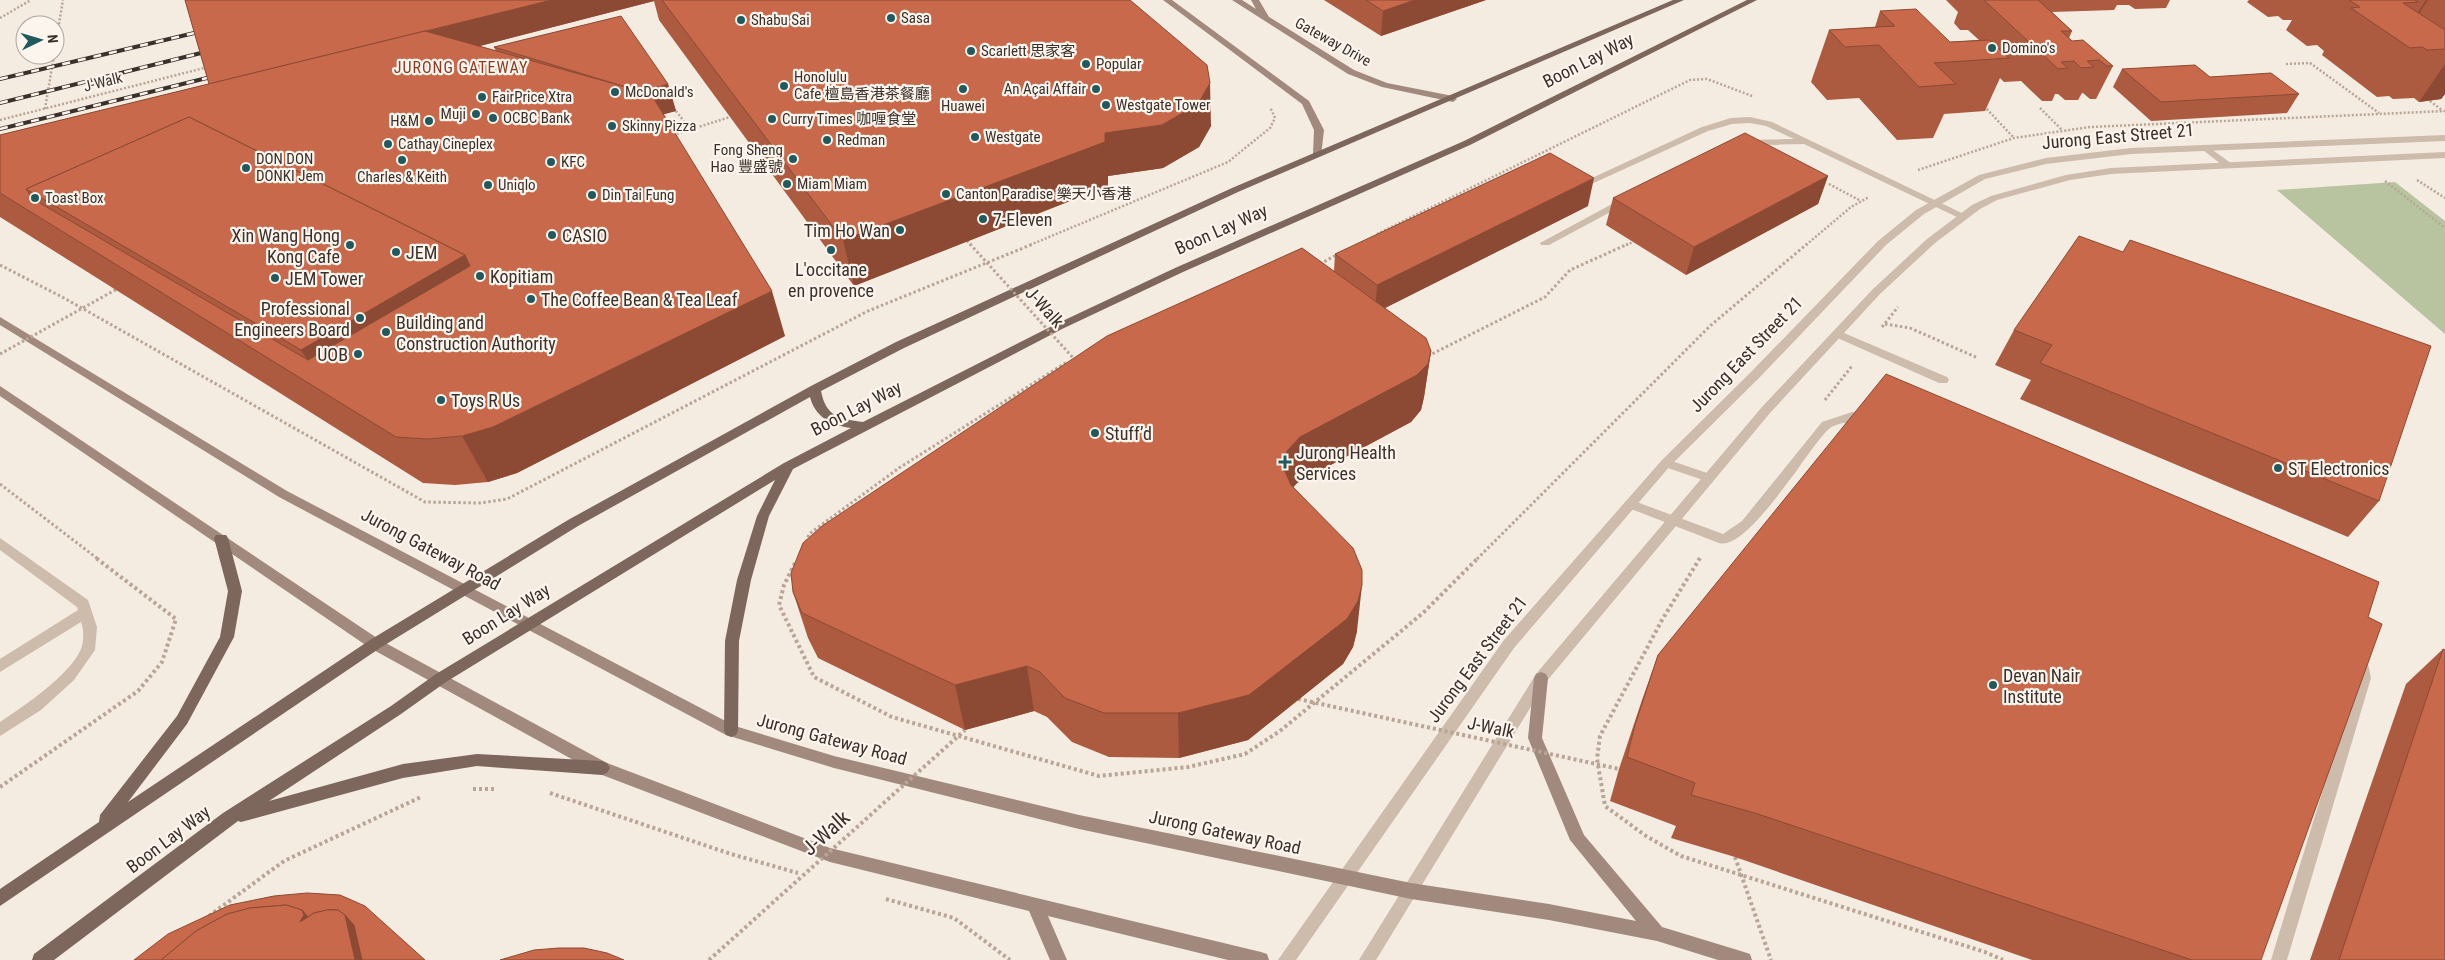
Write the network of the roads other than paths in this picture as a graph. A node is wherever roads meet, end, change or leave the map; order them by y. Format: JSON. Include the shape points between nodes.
{"nodes":[{"id":1,"x":1167,"y":0,"type":"edge"},
{"id":2,"x":1236,"y":0,"type":"edge"},
{"id":3,"x":1255,"y":0,"type":"edge"},
{"id":4,"x":1680,"y":0,"type":"edge"},
{"id":5,"x":1753,"y":0,"type":"edge"},
{"id":6,"x":1268,"y":21,"type":"junction"},
{"id":7,"x":1453,"y":99,"type":"junction"},
{"id":8,"x":2445,"y":138,"type":"edge"},
{"id":9,"x":1807,"y":142,"type":"junction"},
{"id":10,"x":1738,"y":145,"type":"edge"},
{"id":11,"x":2206,"y":148,"type":"junction"},
{"id":12,"x":1318,"y":154,"type":"junction"},
{"id":13,"x":2445,"y":155,"type":"edge"},
{"id":14,"x":2228,"y":166,"type":"junction"},
{"id":15,"x":1584,"y":184,"type":"edge"},
{"id":16,"x":1637,"y":194,"type":"edge"},
{"id":17,"x":1935,"y":203,"type":"junction"},
{"id":18,"x":1963,"y":216,"type":"junction"},
{"id":19,"x":1545,"y":243,"type":"dead end"},
{"id":20,"x":0,"y":320,"type":"edge"},
{"id":21,"x":1837,"y":334,"type":"junction"},
{"id":22,"x":1943,"y":380,"type":"dead end"},
{"id":23,"x":815,"y":389,"type":"junction"},
{"id":24,"x":0,"y":390,"type":"edge"},
{"id":25,"x":1881,"y":418,"type":"edge"},
{"id":26,"x":865,"y":426,"type":"junction"},
{"id":27,"x":1666,"y":463,"type":"junction"},
{"id":28,"x":788,"y":466,"type":"junction"},
{"id":29,"x":1709,"y":478,"type":"junction"},
{"id":30,"x":1630,"y":504,"type":"junction"},
{"id":31,"x":1672,"y":521,"type":"junction"},
{"id":32,"x":220,"y":538,"type":"junction"},
{"id":33,"x":0,"y":544,"type":"edge"},
{"id":34,"x":462,"y":589,"type":"junction"},
{"id":35,"x":86,"y":612,"type":"junction"},
{"id":36,"x":529,"y":622,"type":"junction"},
{"id":37,"x":375,"y":644,"type":"junction"},
{"id":38,"x":2359,"y":644,"type":"edge"},
{"id":39,"x":0,"y":666,"type":"edge"},
{"id":40,"x":441,"y":678,"type":"junction"},
{"id":41,"x":1541,"y":678,"type":"junction"},
{"id":42,"x":0,"y":730,"type":"edge"},
{"id":43,"x":731,"y":732,"type":"junction"},
{"id":44,"x":602,"y":768,"type":"junction"},
{"id":45,"x":229,"y":818,"type":"junction"},
{"id":46,"x":100,"y":828,"type":"junction"},
{"id":47,"x":1343,"y":878,"type":"junction"},
{"id":48,"x":1411,"y":891,"type":"junction"},
{"id":49,"x":0,"y":898,"type":"edge"},
{"id":50,"x":1035,"y":906,"type":"junction"},
{"id":51,"x":1657,"y":933,"type":"junction"},
{"id":52,"x":40,"y":960,"type":"edge"},
{"id":53,"x":1059,"y":960,"type":"edge"},
{"id":54,"x":1261,"y":960,"type":"edge"},
{"id":55,"x":1286,"y":960,"type":"edge"},
{"id":56,"x":1367,"y":960,"type":"edge"},
{"id":57,"x":1744,"y":960,"type":"edge"},
{"id":58,"x":2279,"y":960,"type":"edge"}],
"edges":[{"from":1,"to":12,"type":"main road","via":[[1306,102],[1319,130]]},
{"from":2,"to":6,"type":"main road","name":"Gateway Drive"},
{"from":3,"to":6,"type":"main road"},
{"from":4,"to":7,"type":"main road","name":"Boon Lay Way"},
{"from":5,"to":26,"type":"main road","name":"Boon Lay Way","via":[[1467,143],[1058,326]]},
{"from":6,"to":7,"type":"main road","name":"Gateway Drive","via":[[1350,72],[1385,85]]},
{"from":7,"to":12,"type":"main road","name":"Boon Lay Way"},
{"from":8,"to":11,"type":"street","name":"Jurong East Street 21"},
{"from":9,"to":10,"type":"street"},
{"from":9,"to":15,"type":"street","via":[[1769,124],[1732,121],[1705,129]]},
{"from":9,"to":17,"type":"street"},
{"from":11,"to":14,"type":"street"},
{"from":11,"to":17,"type":"street","name":"Jurong East Street 21","via":[[2131,151],[2046,161],[1982,177]]},
{"from":12,"to":23,"type":"main road","name":"Boon Lay Way","via":[[900,345]]},
{"from":13,"to":14,"type":"street","name":"Jurong East Street 21"},
{"from":14,"to":18,"type":"street","name":"Jurong East Street 21","via":[[2111,171],[2069,177],[1994,198]]},
{"from":16,"to":19,"type":"street"},
{"from":17,"to":18,"type":"street"},
{"from":17,"to":27,"type":"street","name":"Jurong East Street 21","via":[[1882,243]]},
{"from":18,"to":21,"type":"street","name":"Jurong East Street 21","via":[[1930,241]]},
{"from":20,"to":34,"type":"main road","name":"Jurong Gateway Road","via":[[283,494]]},
{"from":21,"to":22,"type":"street"},
{"from":21,"to":29,"type":"street","name":"Jurong East Street 21","via":[[1766,410]]},
{"from":23,"to":26,"type":"main road","via":[[816,404],[825,416],[843,424]]},
{"from":23,"to":34,"type":"main road","name":"Boon Lay Way","via":[[573,523]]},
{"from":24,"to":32,"type":"main road"},
{"from":25,"to":31,"type":"street","via":[[1852,416],[1826,425],[1747,524],[1724,540]]},
{"from":26,"to":28,"type":"main road","name":"Boon Lay Way"},
{"from":27,"to":29,"type":"street"},
{"from":27,"to":30,"type":"street","name":"Jurong East Street 21"},
{"from":28,"to":36,"type":"main road","name":"Boon Lay Way"},
{"from":28,"to":43,"type":"main road","via":[[763,516],[744,580],[732,641]]},
{"from":29,"to":31,"type":"street","name":"Jurong East Street 21"},
{"from":30,"to":31,"type":"street"},
{"from":30,"to":47,"type":"street","name":"Jurong East Street 21","via":[[1509,644]]},
{"from":31,"to":41,"type":"street","name":"Jurong East Street 21"},
{"from":32,"to":37,"type":"main road"},
{"from":32,"to":46,"type":"main road","via":[[235,591],[227,637],[182,720]]},
{"from":33,"to":35,"type":"street","via":[[83,604]]},
{"from":34,"to":36,"type":"main road","name":"Jurong Gateway Road"},
{"from":34,"to":37,"type":"main road","name":"Boon Lay Way"},
{"from":35,"to":39,"type":"street"},
{"from":35,"to":42,"type":"street","via":[[90,627],[88,650],[69,676],[36,706]]},
{"from":36,"to":40,"type":"main road","name":"Boon Lay Way"},
{"from":36,"to":43,"type":"main road","name":"Jurong Gateway Road"},
{"from":37,"to":40,"type":"main road"},
{"from":37,"to":46,"type":"main road","name":"Boon Lay Way"},
{"from":38,"to":58,"type":"street","via":[[2364,678]]},
{"from":40,"to":44,"type":"main road"},
{"from":40,"to":45,"type":"main road","name":"Boon Lay Way"},
{"from":41,"to":48,"type":"street","name":"Jurong East Street 21"},
{"from":41,"to":51,"type":"main road","via":[[1535,738],[1578,840]]},
{"from":43,"to":47,"type":"main road","name":"Jurong Gateway Road","via":[[834,762],[1079,822]]},
{"from":44,"to":45,"type":"main road","via":[[476,760],[403,771]]},
{"from":44,"to":50,"type":"main road","via":[[830,855]]},
{"from":45,"to":52,"type":"main road","name":"Boon Lay Way"},
{"from":46,"to":49,"type":"main road","name":"Boon Lay Way"},
{"from":47,"to":48,"type":"main road","name":"Jurong Gateway Road"},
{"from":47,"to":55,"type":"street","name":"Jurong East Street 21"},
{"from":48,"to":51,"type":"main road","name":"Jurong Gateway Road","via":[[1549,912]]},
{"from":48,"to":56,"type":"street","name":"Jurong East Street 21"},
{"from":50,"to":53,"type":"main road"},
{"from":50,"to":54,"type":"main road"},
{"from":51,"to":57,"type":"main road","name":"Jurong Gateway Road"}]}
